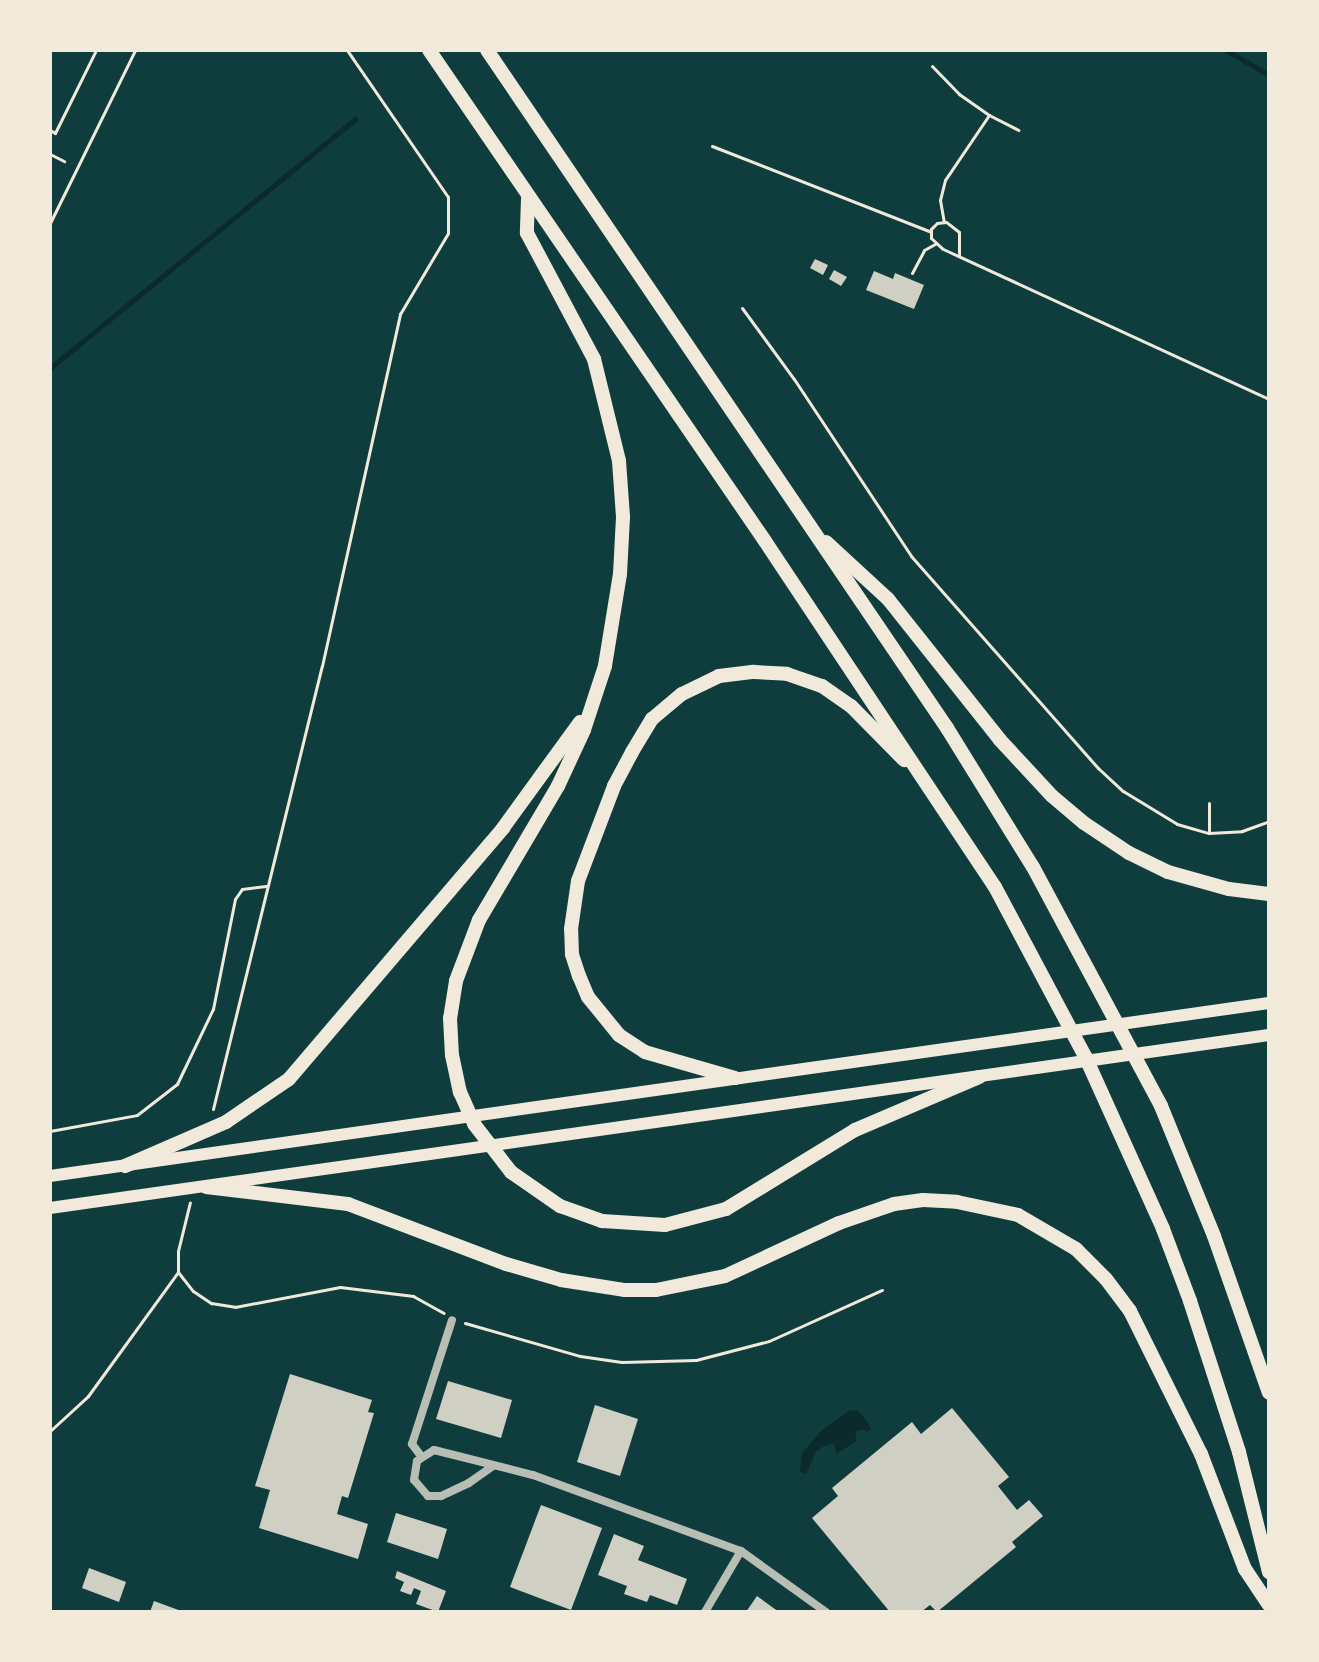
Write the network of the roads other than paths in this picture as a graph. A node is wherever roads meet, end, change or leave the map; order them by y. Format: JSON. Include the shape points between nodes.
{"nodes":[{"id":1,"x":429,"y":50,"type":"edge"},
{"id":2,"x":487,"y":50,"type":"edge"},
{"id":3,"x":528,"y":199,"type":"junction"},
{"id":4,"x":809,"y":527,"type":"junction"},
{"id":5,"x":591,"y":705,"type":"junction"},
{"id":6,"x":928,"y":784,"type":"junction"},
{"id":7,"x":1269,"y":894,"type":"edge"},
{"id":8,"x":1269,"y":1003,"type":"edge"},
{"id":9,"x":1269,"y":1035,"type":"edge"},
{"id":10,"x":979,"y":1077,"type":"junction"},
{"id":11,"x":735,"y":1078,"type":"junction"},
{"id":12,"x":125,"y":1166,"type":"junction"},
{"id":13,"x":50,"y":1176,"type":"edge"},
{"id":14,"x":206,"y":1187,"type":"junction"},
{"id":15,"x":50,"y":1208,"type":"edge"},
{"id":16,"x":452,"y":1320,"type":"road end"},
{"id":17,"x":1258,"y":1356,"type":"junction"},
{"id":18,"x":1269,"y":1371,"type":"edge"},
{"id":19,"x":1269,"y":1393,"type":"edge"},
{"id":20,"x":421,"y":1456,"type":"junction"},
{"id":21,"x":493,"y":1466,"type":"junction"},
{"id":22,"x":741,"y":1551,"type":"junction"},
{"id":23,"x":1269,"y":1572,"type":"edge"},
{"id":24,"x":1269,"y":1605,"type":"edge"},
{"id":25,"x":705,"y":1612,"type":"edge"},
{"id":26,"x":826,"y":1612,"type":"edge"}],
"edges":[{"from":1,"to":3,"type":"highway"},
{"from":2,"to":4,"type":"highway"},
{"from":3,"to":5,"type":"highway","via":[[527,233],[594,359],[619,461],[620,574],[605,666]]},
{"from":3,"to":6,"type":"highway"},
{"from":4,"to":7,"type":"highway","via":[[888,599],[1000,740],[1084,823],[1168,872]]},
{"from":4,"to":17,"type":"highway","via":[[947,728],[1094,975],[1161,1106]]},
{"from":5,"to":10,"type":"highway","via":[[570,764],[470,939],[453,994],[452,1055],[466,1109],[490,1149],[530,1188],[602,1221],[652,1226],[699,1219],[749,1198],[855,1130]]},
{"from":5,"to":12,"type":"highway","via":[[503,828],[289,1079],[226,1122]]},
{"from":6,"to":11,"type":"highway","via":[[851,706],[822,686],[787,674],[719,676],[682,694],[652,719],[614,786],[578,881],[572,954],[588,997],[619,1035],[645,1052]]},
{"from":6,"to":23,"type":"highway","via":[[995,887],[1112,1114],[1190,1301],[1239,1452]]},
{"from":8,"to":11,"type":"highway"},
{"from":9,"to":10,"type":"highway"},
{"from":10,"to":14,"type":"highway"},
{"from":11,"to":12,"type":"highway"},
{"from":12,"to":13,"type":"highway"},
{"from":14,"to":15,"type":"highway"},
{"from":14,"to":24,"type":"highway","via":[[348,1204],[506,1264],[625,1290],[656,1290],[725,1276],[839,1223],[894,1204],[957,1202],[1018,1215],[1076,1249],[1130,1311],[1201,1454],[1245,1569]]},
{"from":16,"to":20,"type":"street","via":[[412,1444]]},
{"from":17,"to":18,"type":"highway"},
{"from":17,"to":19,"type":"highway"},
{"from":20,"to":21,"type":"street","via":[[434,1450]]},
{"from":20,"to":21,"type":"street","via":[[414,1480],[428,1496],[456,1490]]},
{"from":21,"to":22,"type":"street","via":[[533,1475]]},
{"from":22,"to":25,"type":"street"},
{"from":22,"to":26,"type":"street"}]}
